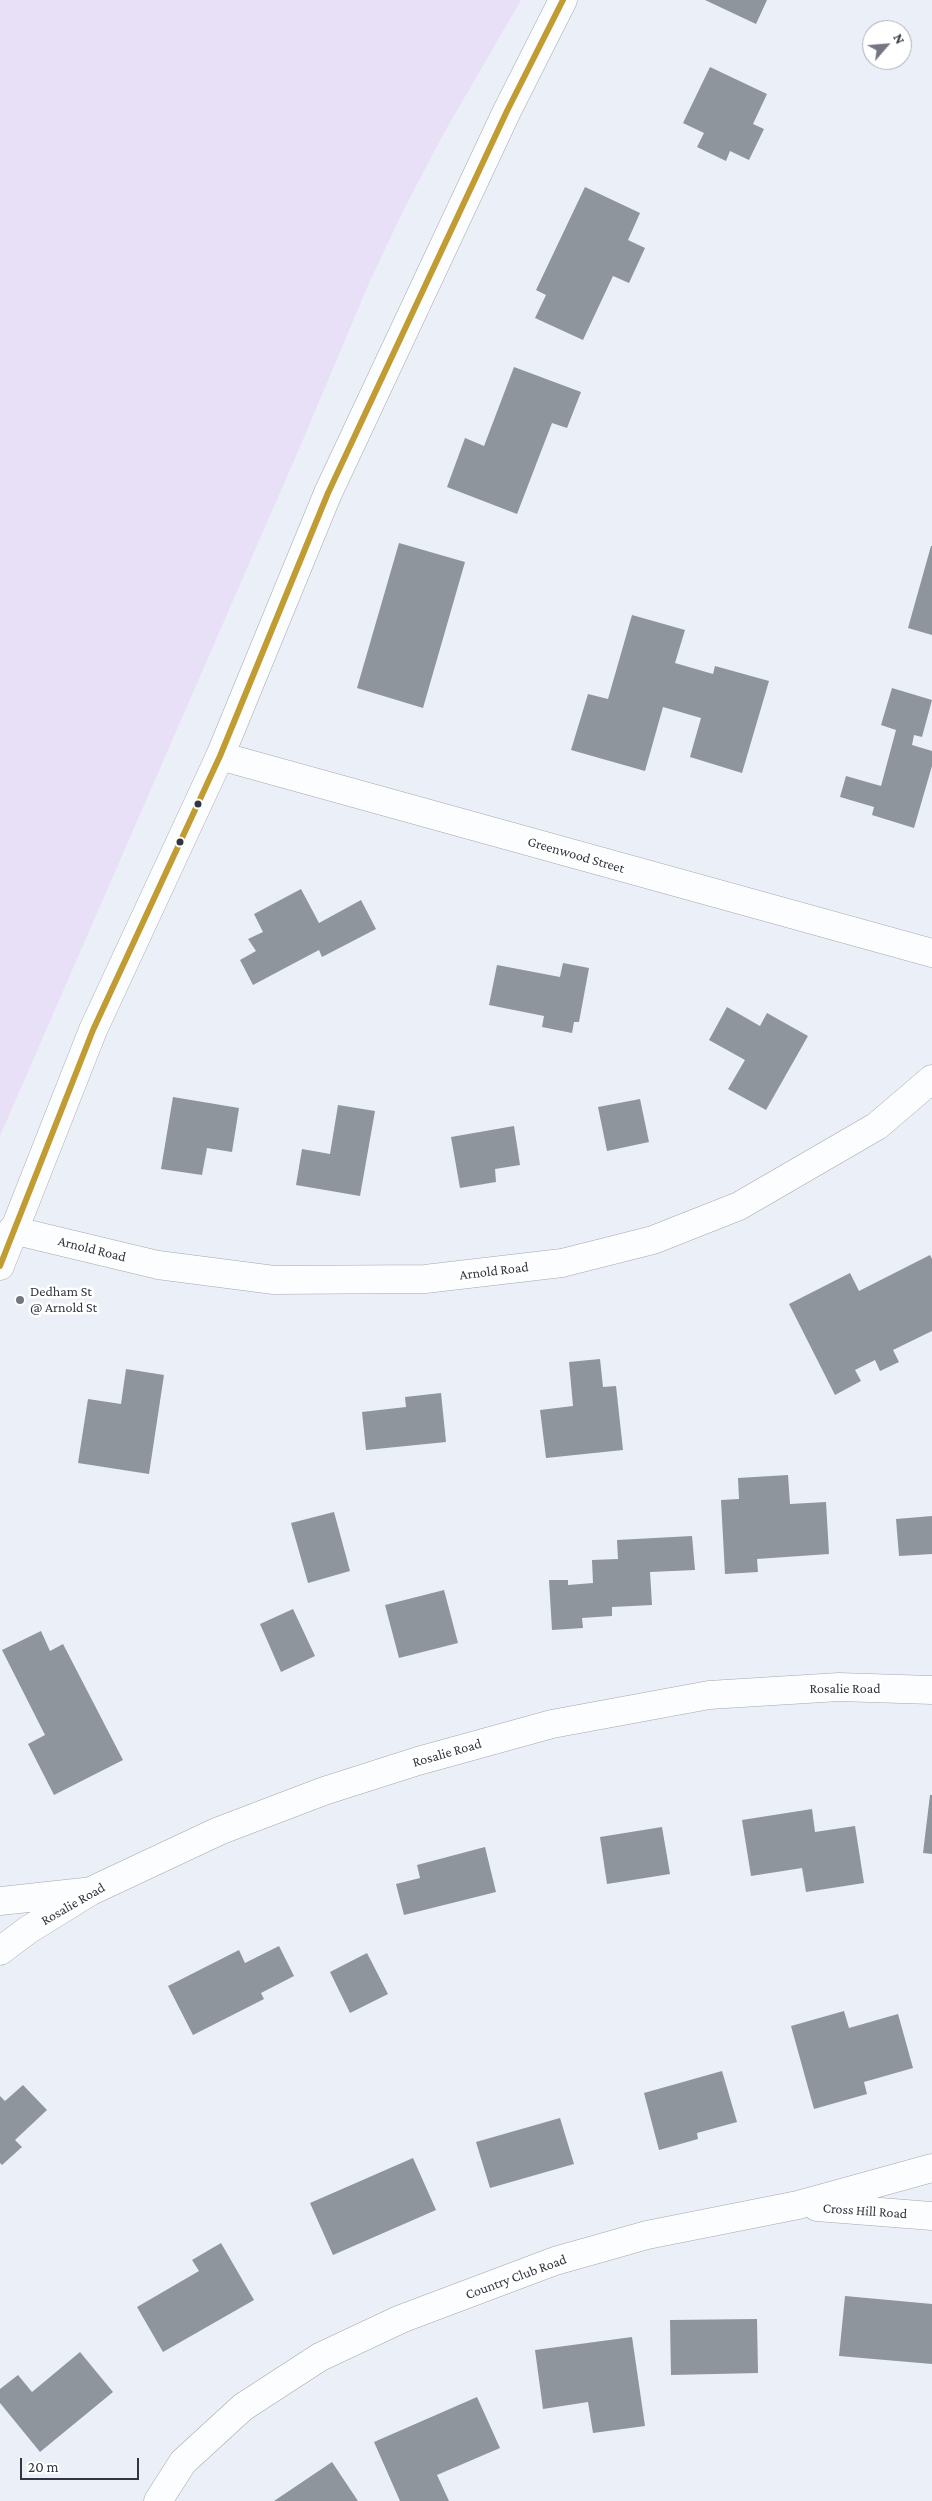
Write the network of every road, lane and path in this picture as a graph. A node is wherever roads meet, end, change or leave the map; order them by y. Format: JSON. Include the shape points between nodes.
{"nodes":[{"id":1,"x":563,"y":0,"type":"edge"},
{"id":2,"x":220,"y":756,"type":"junction"},
{"id":3,"x":932,"y":953,"type":"edge"},
{"id":4,"x":932,"y":1079,"type":"edge"},
{"id":5,"x":12,"y":1230,"type":"junction"},
{"id":6,"x":0,"y":1266,"type":"edge"},
{"id":7,"x":932,"y":1690,"type":"edge"},
{"id":8,"x":91,"y":1891,"type":"junction"},
{"id":9,"x":0,"y":1901,"type":"edge"},
{"id":10,"x":0,"y":1951,"type":"edge"},
{"id":11,"x":932,"y":2168,"type":"edge"},
{"id":12,"x":798,"y":2206,"type":"junction"},
{"id":13,"x":932,"y":2216,"type":"edge"},
{"id":14,"x":158,"y":2501,"type":"edge"}],
"edges":[{"from":1,"to":2,"type":"street","via":[[503,120],[328,493]]},
{"from":2,"to":3,"type":"street","name":"Greenwood Street"},
{"from":2,"to":5,"type":"street","via":[[94,1030]]},
{"from":4,"to":5,"type":"street","name":"Arnold Road","via":[[877,1126],[740,1206],[652,1240],[562,1263],[425,1279],[274,1280],[158,1265]]},
{"from":5,"to":6,"type":"street"},
{"from":7,"to":8,"type":"street","name":"Rosalie Road","via":[[840,1687],[709,1695],[552,1724],[324,1791],[219,1832]]},
{"from":8,"to":9,"type":"street"},
{"from":8,"to":10,"type":"street","name":"Rosalie Road"},
{"from":11,"to":12,"type":"street","name":"Country Club Road"},
{"from":12,"to":13,"type":"street","name":"Cross Hill Road"},
{"from":12,"to":14,"type":"street","name":"Country Club Road","via":[[647,2235],[554,2262],[401,2319],[320,2357],[243,2407],[183,2462]]}]}
